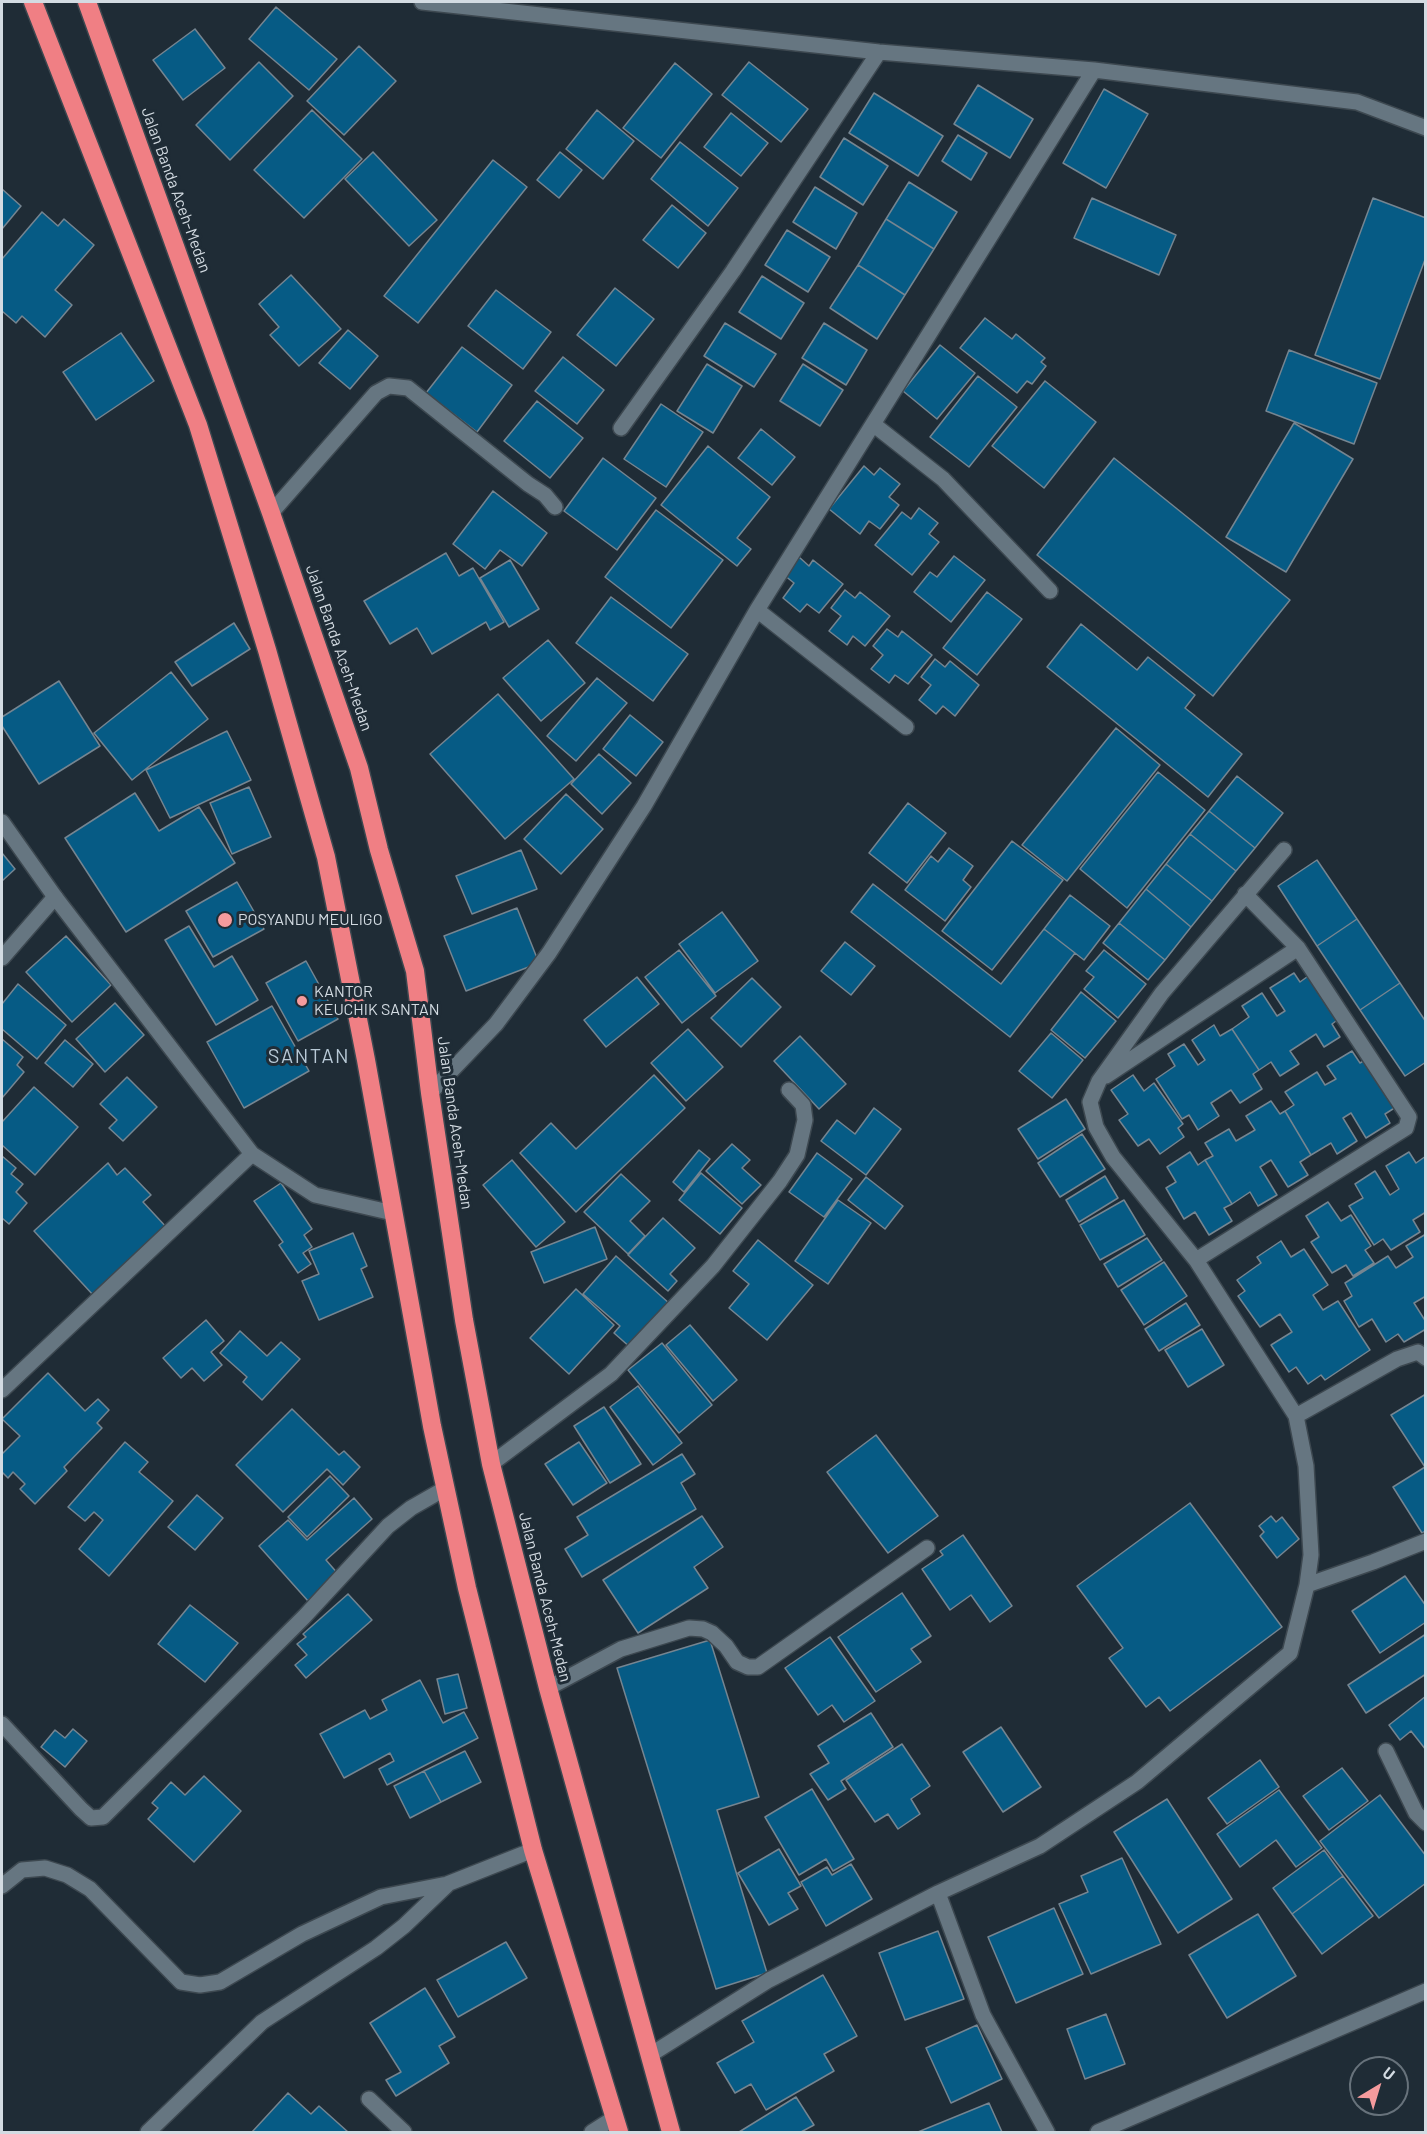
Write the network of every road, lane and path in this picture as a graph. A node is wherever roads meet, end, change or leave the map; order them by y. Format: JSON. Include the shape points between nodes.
{"nodes":[{"id":1,"x":33,"y":2,"type":"edge"},
{"id":2,"x":87,"y":2,"type":"edge"},
{"id":3,"x":422,"y":2,"type":"edge"},
{"id":4,"x":879,"y":52,"type":"junction"},
{"id":5,"x":1094,"y":70,"type":"junction"},
{"id":6,"x":1425,"y":128,"type":"edge"},
{"id":7,"x":873,"y":424,"type":"junction"},
{"id":8,"x":621,"y":428,"type":"dead end"},
{"id":9,"x":555,"y":507,"type":"dead end"},
{"id":10,"x":271,"y":513,"type":"junction"},
{"id":11,"x":1050,"y":591,"type":"dead end"},
{"id":12,"x":757,"y":610,"type":"junction"},
{"id":13,"x":906,"y":727,"type":"dead end"},
{"id":14,"x":2,"y":822,"type":"edge"},
{"id":15,"x":1284,"y":850,"type":"dead end"},
{"id":16,"x":1245,"y":894,"type":"junction"},
{"id":17,"x":55,"y":897,"type":"junction"},
{"id":18,"x":1298,"y":948,"type":"junction"},
{"id":19,"x":2,"y":958,"type":"edge"},
{"id":20,"x":1099,"y":1081,"type":"junction"},
{"id":21,"x":789,"y":1090,"type":"dead end"},
{"id":22,"x":430,"y":1093,"type":"junction"},
{"id":23,"x":252,"y":1154,"type":"junction"},
{"id":24,"x":393,"y":1213,"type":"junction"},
{"id":25,"x":1196,"y":1260,"type":"junction"},
{"id":26,"x":1425,"y":1359,"type":"edge"},
{"id":27,"x":2,"y":1389,"type":"edge"},
{"id":28,"x":1296,"y":1416,"type":"junction"},
{"id":29,"x":491,"y":1464,"type":"junction"},
{"id":30,"x":446,"y":1488,"type":"junction"},
{"id":31,"x":1425,"y":1540,"type":"edge"},
{"id":32,"x":927,"y":1548,"type":"dead end"},
{"id":33,"x":1307,"y":1585,"type":"junction"},
{"id":34,"x":548,"y":1688,"type":"junction"},
{"id":35,"x":2,"y":1724,"type":"edge"},
{"id":36,"x":1386,"y":1750,"type":"dead end"},
{"id":37,"x":1425,"y":1823,"type":"edge"},
{"id":38,"x":533,"y":1850,"type":"junction"},
{"id":39,"x":447,"y":1884,"type":"junction"},
{"id":40,"x":2,"y":1886,"type":"edge"},
{"id":41,"x":938,"y":1893,"type":"junction"},
{"id":42,"x":1425,"y":1991,"type":"edge"},
{"id":43,"x":650,"y":2055,"type":"junction"},
{"id":44,"x":369,"y":2099,"type":"dead end"},
{"id":45,"x":616,"y":2125,"type":"edge"},
{"id":46,"x":148,"y":2133,"type":"edge"},
{"id":47,"x":404,"y":2133,"type":"edge"},
{"id":48,"x":592,"y":2133,"type":"edge"},
{"id":49,"x":671,"y":2133,"type":"edge"},
{"id":50,"x":1047,"y":2133,"type":"edge"},
{"id":51,"x":1098,"y":2133,"type":"edge"}],
"edges":[{"from":1,"to":24,"type":"highway","via":[[198,425],[267,650],[326,857]]},
{"from":2,"to":10,"type":"highway","name":"Jalan Banda Aceh-Medan"},
{"from":3,"to":4,"type":"street"},
{"from":4,"to":5,"type":"street"},
{"from":4,"to":8,"type":"street","via":[[733,271]]},
{"from":5,"to":6,"type":"street","via":[[1357,102]]},
{"from":5,"to":7,"type":"street"},
{"from":7,"to":11,"type":"street","via":[[943,479]]},
{"from":7,"to":12,"type":"street"},
{"from":9,"to":10,"type":"street","via":[[545,495],[408,388],[389,386],[376,393]]},
{"from":10,"to":22,"type":"highway","name":"Jalan Banda Aceh-Medan","via":[[359,768],[415,971]]},
{"from":12,"to":13,"type":"street"},
{"from":12,"to":22,"type":"street","via":[[644,806],[549,953],[496,1024]]},
{"from":14,"to":17,"type":"street"},
{"from":15,"to":16,"type":"street"},
{"from":16,"to":18,"type":"street"},
{"from":16,"to":20,"type":"street","via":[[1162,993]]},
{"from":17,"to":19,"type":"street"},
{"from":17,"to":23,"type":"street"},
{"from":18,"to":20,"type":"street"},
{"from":18,"to":25,"type":"street","via":[[1409,1117],[1406,1128]]},
{"from":20,"to":25,"type":"street","via":[[1090,1102],[1096,1127],[1113,1157]]},
{"from":21,"to":29,"type":"street","via":[[803,1105],[805,1120],[797,1155],[720,1257],[611,1374]]},
{"from":22,"to":29,"type":"highway","name":"Jalan Banda Aceh-Medan","via":[[464,1320]]},
{"from":23,"to":24,"type":"street","via":[[315,1195]]},
{"from":23,"to":27,"type":"street"},
{"from":24,"to":30,"type":"highway"},
{"from":25,"to":28,"type":"street"},
{"from":26,"to":28,"type":"street","via":[[1418,1352],[1397,1359]]},
{"from":28,"to":33,"type":"street","via":[[1306,1466],[1311,1555]]},
{"from":29,"to":34,"type":"highway","name":"Jalan Banda Aceh-Medan"},
{"from":30,"to":35,"type":"street","via":[[388,1526],[304,1617],[103,1817],[91,1818],[81,1809]]},
{"from":30,"to":38,"type":"highway"},
{"from":31,"to":33,"type":"street"},
{"from":32,"to":34,"type":"street","via":[[758,1667],[737,1662],[712,1633],[689,1628],[621,1650]]},
{"from":33,"to":41,"type":"street","via":[[1290,1653],[1146,1774],[1040,1846]]},
{"from":34,"to":43,"type":"highway","name":"Jalan Banda Aceh-Medan"},
{"from":36,"to":37,"type":"street","via":[[1416,1813]]},
{"from":38,"to":39,"type":"street"},
{"from":38,"to":45,"type":"highway"},
{"from":39,"to":40,"type":"street","via":[[381,1897],[302,1934],[220,1982],[200,1985],[181,1982],[90,1889],[67,1875],[45,1868],[22,1870]]},
{"from":39,"to":46,"type":"street","via":[[376,1948],[262,2022]]},
{"from":41,"to":43,"type":"street","via":[[769,1980]]},
{"from":41,"to":50,"type":"street","via":[[983,2015]]},
{"from":42,"to":51,"type":"street"},
{"from":43,"to":49,"type":"highway","name":"Jalan Banda Aceh-Medan"},
{"from":44,"to":47,"type":"street"},
{"from":45,"to":48,"type":"street"}]}
